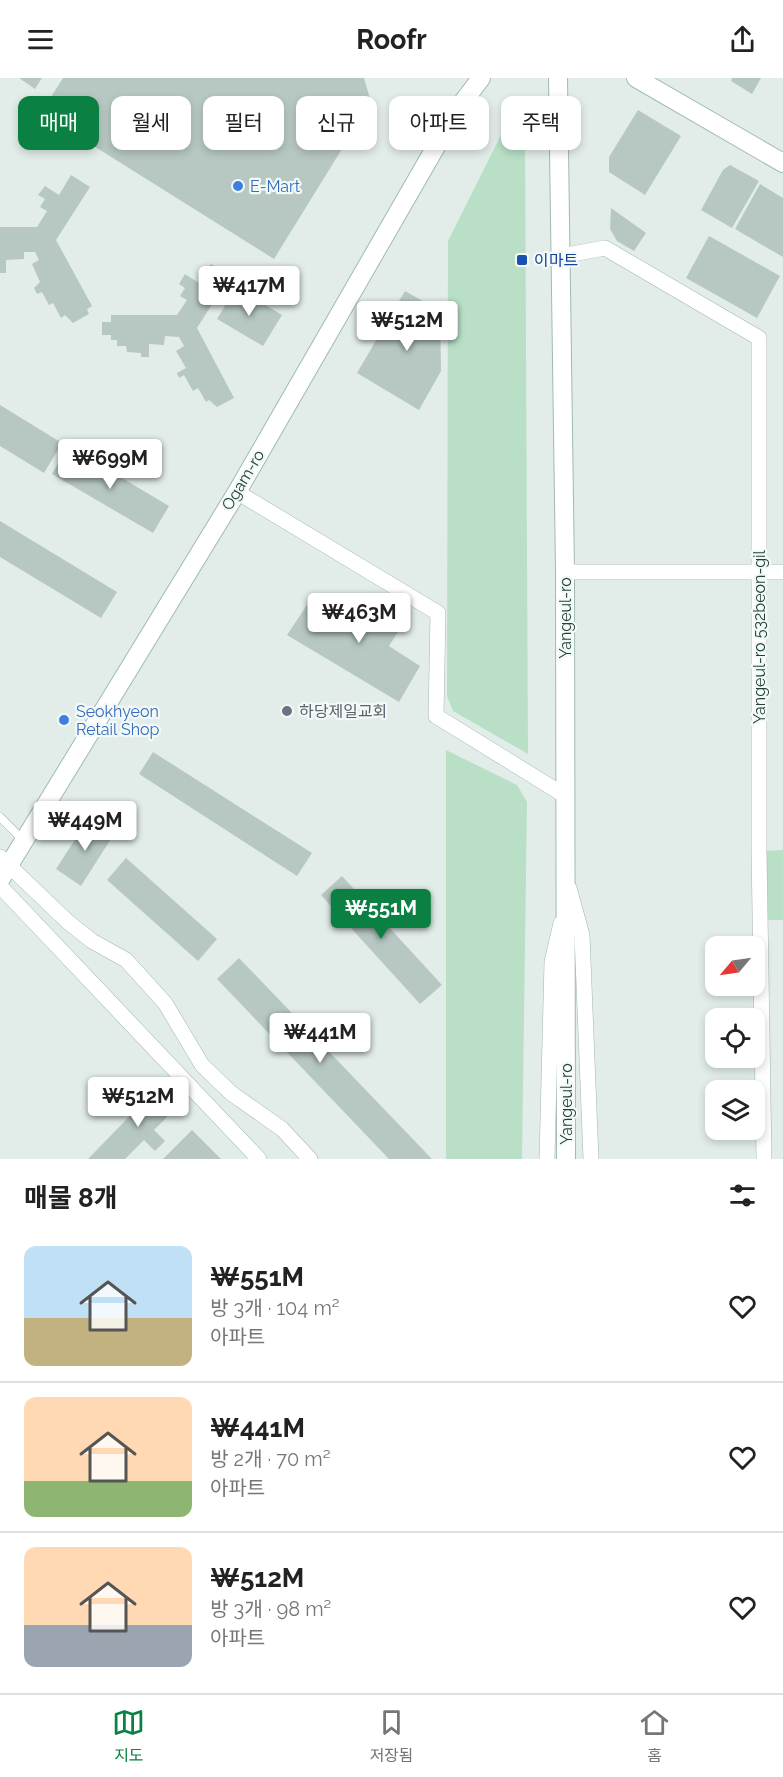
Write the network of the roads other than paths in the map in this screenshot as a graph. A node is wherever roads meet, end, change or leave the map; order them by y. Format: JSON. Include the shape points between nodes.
{"nodes":[{"id":1,"x":481,"y":78,"type":"edge"},
{"id":2,"x":558,"y":78,"type":"edge"},
{"id":3,"x":636,"y":78,"type":"edge"},
{"id":4,"x":783,"y":163,"type":"edge"},
{"id":5,"x":561,"y":256,"type":"junction"},
{"id":6,"x":237,"y":492,"type":"junction"},
{"id":7,"x":565,"y":572,"type":"junction"},
{"id":8,"x":759,"y":572,"type":"junction"},
{"id":9,"x":783,"y":572,"type":"edge"},
{"id":10,"x":564,"y":795,"type":"junction"},
{"id":11,"x":0,"y":817,"type":"edge"},
{"id":12,"x":24,"y":841,"type":"junction"},
{"id":13,"x":5,"y":860,"type":"edge"},
{"id":14,"x":564,"y":867,"type":"junction"},
{"id":15,"x":0,"y":880,"type":"edge"},
{"id":16,"x":0,"y":886,"type":"edge"},
{"id":17,"x":565,"y":905,"type":"junction"},
{"id":18,"x":260,"y":1159,"type":"edge"},
{"id":19,"x":310,"y":1159,"type":"edge"},
{"id":20,"x":547,"y":1159,"type":"edge"},
{"id":21,"x":566,"y":1159,"type":"edge"},
{"id":22,"x":591,"y":1159,"type":"edge"},
{"id":23,"x":764,"y":1159,"type":"edge"}],
"edges":[{"from":1,"to":6,"type":"street","name":"Ogam-ro","via":[[457,110]]},
{"from":2,"to":5,"type":"street","name":"Yangeul-ro"},
{"from":3,"to":4,"type":"street"},
{"from":5,"to":7,"type":"street","name":"Yangeul-ro"},
{"from":5,"to":8,"type":"street","name":"Yangeul-ro 532beon-gil","via":[[605,248],[759,338]]},
{"from":6,"to":10,"type":"street","via":[[438,613],[436,716]]},
{"from":6,"to":12,"type":"street","name":"Ogam-ro"},
{"from":7,"to":8,"type":"street"},
{"from":7,"to":10,"type":"street","name":"Yangeul-ro"},
{"from":8,"to":9,"type":"street"},
{"from":8,"to":23,"type":"street","name":"Yangeul-ro 532beon-gil"},
{"from":10,"to":14,"type":"street","name":"Yangeul-ro"},
{"from":11,"to":12,"type":"lane"},
{"from":12,"to":13,"type":"street","name":"Ogam-ro"},
{"from":13,"to":15,"type":"street","name":"Ogam-ro"},
{"from":13,"to":19,"type":"street","via":[[92,941],[126,960],[165,1003],[202,1065],[231,1093],[282,1129]]},
{"from":14,"to":17,"type":"street","name":"Yangeul-ro"},
{"from":14,"to":22,"type":"street","via":[[582,935]]},
{"from":16,"to":18,"type":"street"},
{"from":17,"to":20,"type":"street","via":[[552,962]]},
{"from":17,"to":21,"type":"street","name":"Yangeul-ro"}]}
